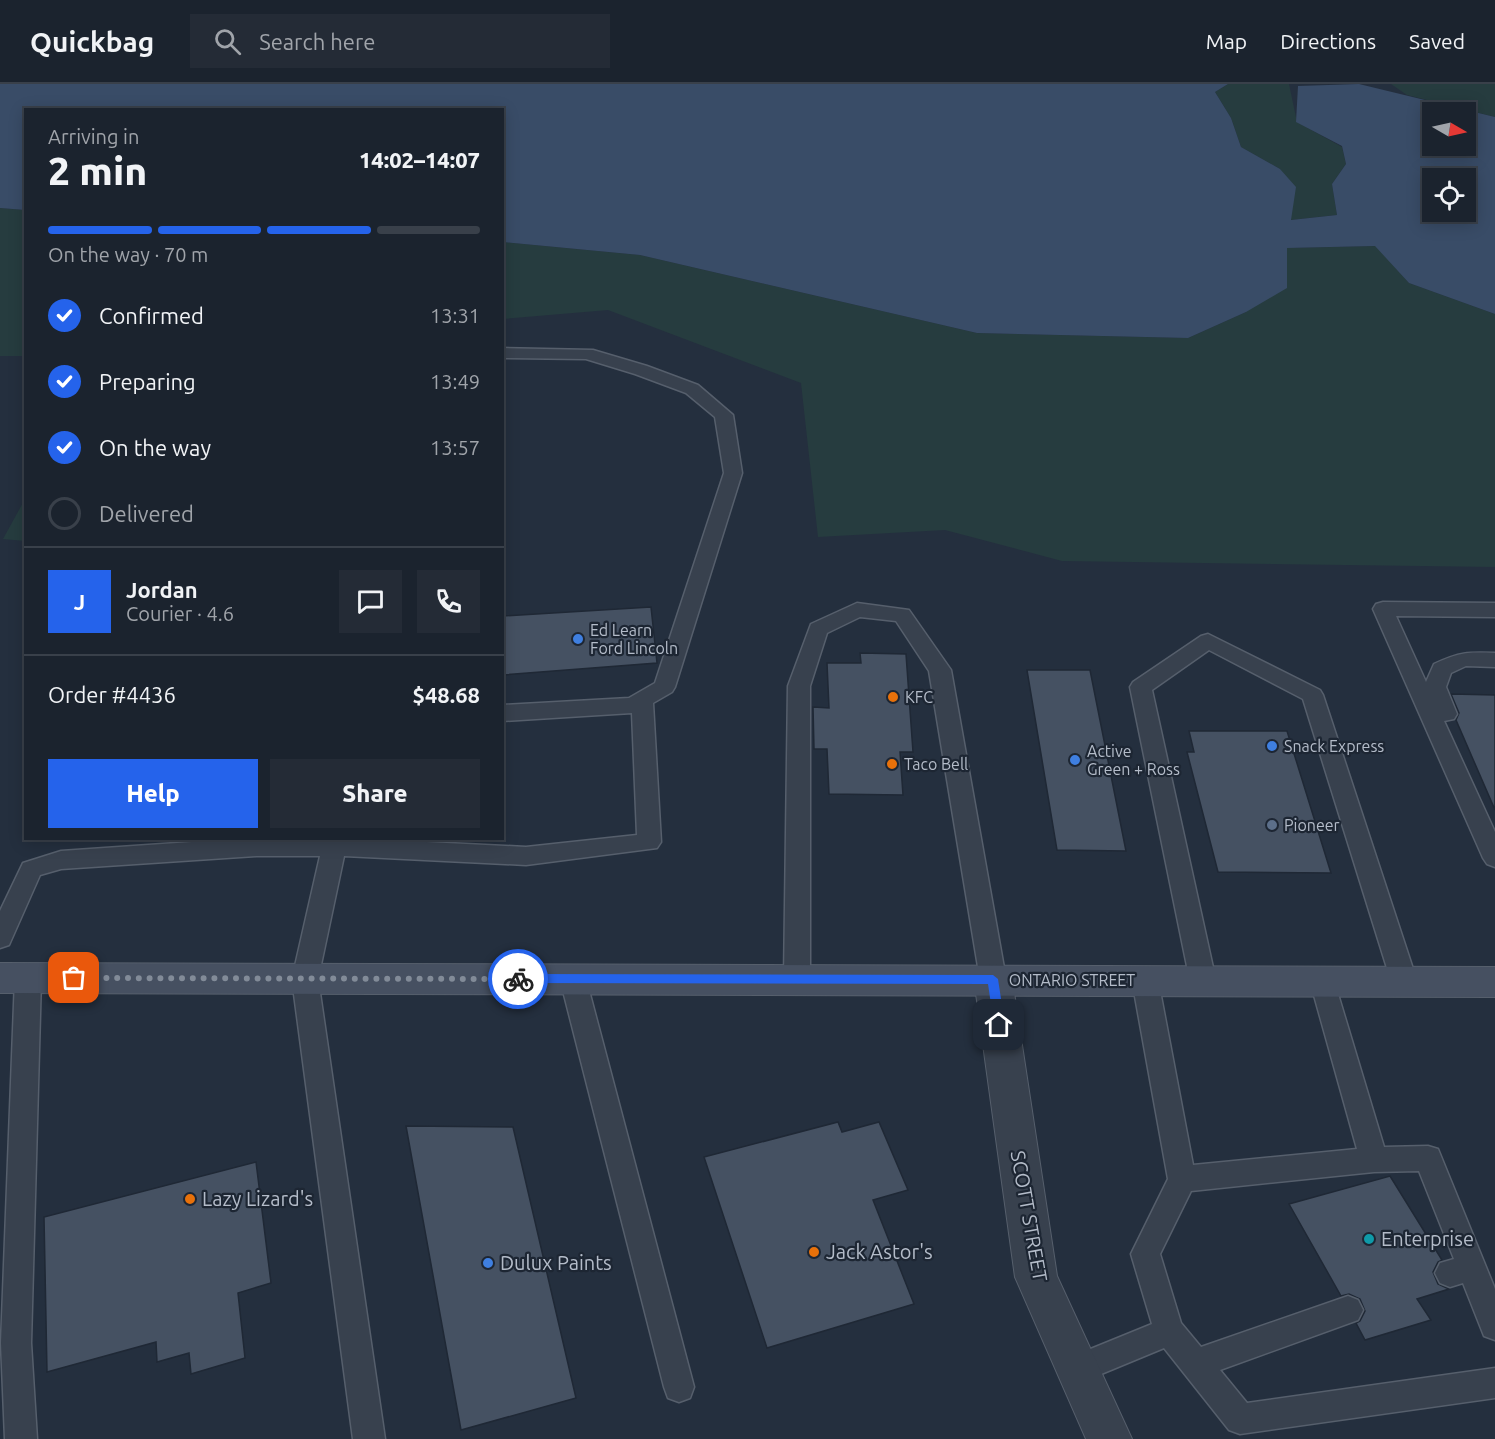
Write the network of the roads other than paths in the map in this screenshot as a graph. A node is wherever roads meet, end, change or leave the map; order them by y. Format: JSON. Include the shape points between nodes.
{"nodes":[{"id":1,"x":504,"y":353,"type":"edge"},
{"id":2,"x":1495,"y":610,"type":"edge"},
{"id":3,"x":1495,"y":660,"type":"edge"},
{"id":4,"x":642,"y":699,"type":"junction"},
{"id":5,"x":504,"y":713,"type":"edge"},
{"id":6,"x":1482,"y":829,"type":"junction"},
{"id":7,"x":335,"y":843,"type":"edge"},
{"id":8,"x":1495,"y":858,"type":"edge"},
{"id":9,"x":0,"y":938,"type":"edge"},
{"id":10,"x":14,"y":978,"type":"edge"},
{"id":11,"x":305,"y":979,"type":"junction"},
{"id":12,"x":573,"y":979,"type":"junction"},
{"id":13,"x":797,"y":979,"type":"junction"},
{"id":14,"x":993,"y":979,"type":"junction"},
{"id":15,"x":1145,"y":980,"type":"junction"},
{"id":16,"x":1203,"y":981,"type":"junction"},
{"id":17,"x":1323,"y":981,"type":"junction"},
{"id":18,"x":1404,"y":981,"type":"junction"},
{"id":19,"x":1495,"y":982,"type":"edge"},
{"id":20,"x":1374,"y":1160,"type":"junction"},
{"id":21,"x":1182,"y":1179,"type":"junction"},
{"id":22,"x":1348,"y":1310,"type":"dead end"},
{"id":23,"x":1495,"y":1326,"type":"edge"},
{"id":24,"x":1169,"y":1331,"type":"junction"},
{"id":25,"x":1195,"y":1364,"type":"junction"},
{"id":26,"x":1077,"y":1369,"type":"junction"},
{"id":27,"x":1495,"y":1383,"type":"edge"},
{"id":28,"x":679,"y":1387,"type":"dead end"},
{"id":29,"x":21,"y":1439,"type":"edge"},
{"id":30,"x":369,"y":1439,"type":"edge"},
{"id":31,"x":1109,"y":1439,"type":"edge"}],
"edges":[{"from":1,"to":4,"type":"lane","via":[[587,354],[692,390],[724,415],[733,473],[664,687]]},
{"from":2,"to":6,"type":"lane","via":[[1383,609]]},
{"from":3,"to":6,"type":"lane","via":[[1463,659],[1442,669],[1435,687],[1489,819]]},
{"from":4,"to":5,"type":"lane","via":[[633,705]]},
{"from":4,"to":7,"type":"lane","via":[[649,842],[526,856]]},
{"from":6,"to":8,"type":"lane"},
{"from":7,"to":9,"type":"lane","via":[[61,860],[31,869]]},
{"from":7,"to":11,"type":"lane"},
{"from":10,"to":11,"type":"main road","name":"ONTARIO STREET"},
{"from":10,"to":29,"type":"lane","via":[[16,1343]]},
{"from":11,"to":12,"type":"main road","name":"ONTARIO STREET"},
{"from":11,"to":30,"type":"lane"},
{"from":12,"to":13,"type":"main road","name":"ONTARIO STREET"},
{"from":12,"to":28,"type":"lane"},
{"from":13,"to":14,"type":"main road","name":"ONTARIO STREET"},
{"from":13,"to":14,"type":"lane","via":[[799,686],[818,629],[857,610],[902,615],[940,670]]},
{"from":14,"to":15,"type":"main road","name":"ONTARIO STREET"},
{"from":14,"to":26,"type":"street","name":"SCOTT STREET","via":[[1036,1277]]},
{"from":15,"to":16,"type":"main road","name":"ONTARIO STREET"},
{"from":15,"to":21,"type":"lane"},
{"from":16,"to":17,"type":"main road","name":"ONTARIO STREET"},
{"from":16,"to":18,"type":"lane","via":[[1141,687],[1208,641],[1312,695]]},
{"from":17,"to":18,"type":"main road","name":"ONTARIO STREET"},
{"from":17,"to":20,"type":"lane"},
{"from":18,"to":19,"type":"main road","name":"ONTARIO STREET"},
{"from":20,"to":21,"type":"lane"},
{"from":20,"to":23,"type":"lane","via":[[1428,1158],[1461,1271]]},
{"from":21,"to":24,"type":"lane","via":[[1144,1254]]},
{"from":22,"to":25,"type":"lane"},
{"from":24,"to":25,"type":"lane"},
{"from":24,"to":26,"type":"lane"},
{"from":25,"to":27,"type":"lane","via":[[1240,1419]]},
{"from":26,"to":31,"type":"street","name":"SCOTT STREET"}]}
